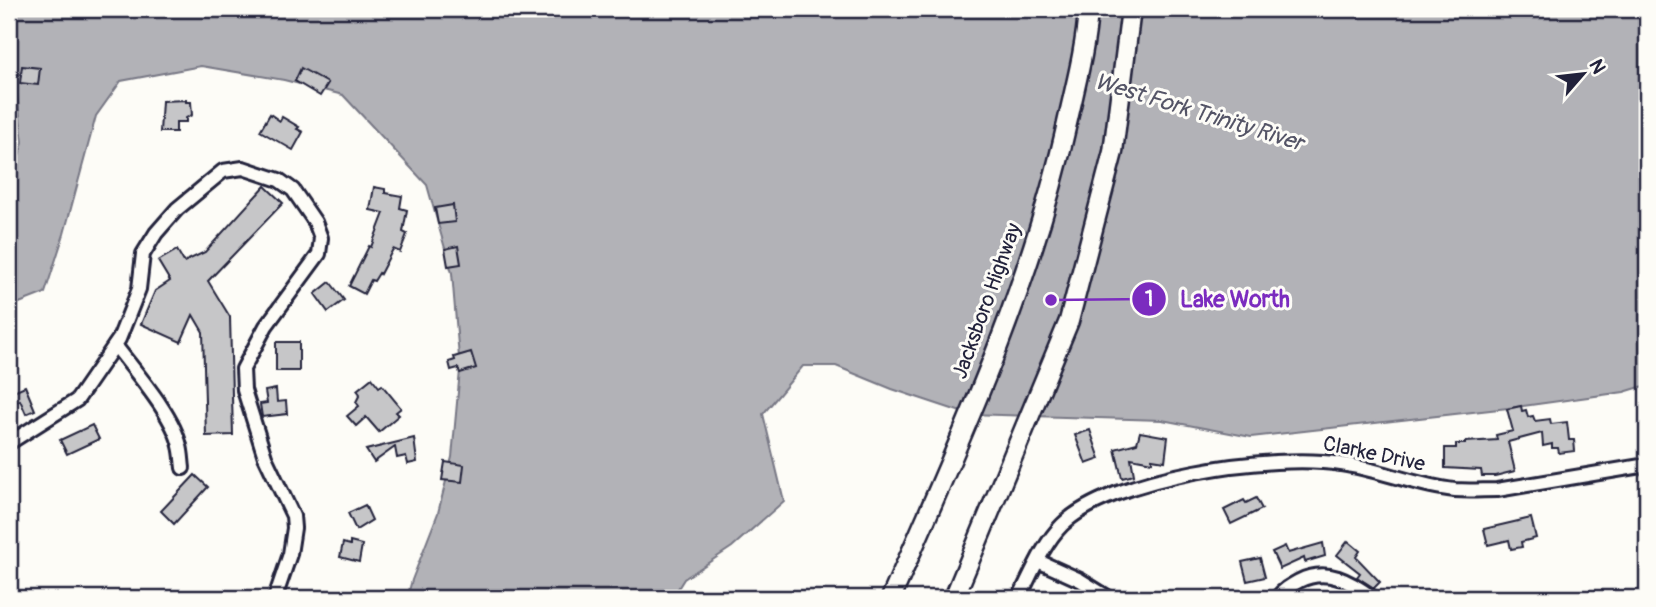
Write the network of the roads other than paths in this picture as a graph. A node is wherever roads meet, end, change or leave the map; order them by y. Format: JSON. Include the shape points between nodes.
{"nodes":[{"id":1,"x":1088,"y":9,"type":"edge"},
{"id":2,"x":1131,"y":9,"type":"edge"},
{"id":3,"x":115,"y":345,"type":"junction"},
{"id":4,"x":9,"y":443,"type":"edge"},
{"id":5,"x":1647,"y":465,"type":"edge"},
{"id":6,"x":183,"y":468,"type":"dead end"},
{"id":7,"x":1038,"y":561,"type":"junction"},
{"id":8,"x":275,"y":598,"type":"edge"},
{"id":9,"x":891,"y":598,"type":"edge"},
{"id":10,"x":954,"y":598,"type":"edge"},
{"id":11,"x":1018,"y":598,"type":"edge"},
{"id":12,"x":1109,"y":598,"type":"edge"},
{"id":13,"x":1277,"y":598,"type":"edge"},
{"id":14,"x":1373,"y":598,"type":"edge"}],
"edges":[{"from":1,"to":9,"type":"highway","name":"Jacksboro Highway","via":[[1056,172],[1023,280]]},
{"from":2,"to":10,"type":"highway","via":[[1113,152],[1069,321]]},
{"from":3,"to":4,"type":"street","via":[[77,400]]},
{"from":3,"to":6,"type":"street","via":[[174,430]]},
{"from":3,"to":8,"type":"street","via":[[139,289],[143,254],[177,209],[232,168],[263,173],[293,190],[316,222],[319,254],[266,326],[243,369],[244,390],[265,457],[293,520],[290,554]]},
{"from":5,"to":7,"type":"street","name":"Clarke Drive","via":[[1476,491],[1314,460],[1241,464],[1113,495],[1061,526]]},
{"from":7,"to":11,"type":"street","name":"Clarke Drive"},
{"from":7,"to":12,"type":"street"},
{"from":13,"to":14,"type":"street","via":[[1304,579],[1323,574],[1355,585]]}]}
